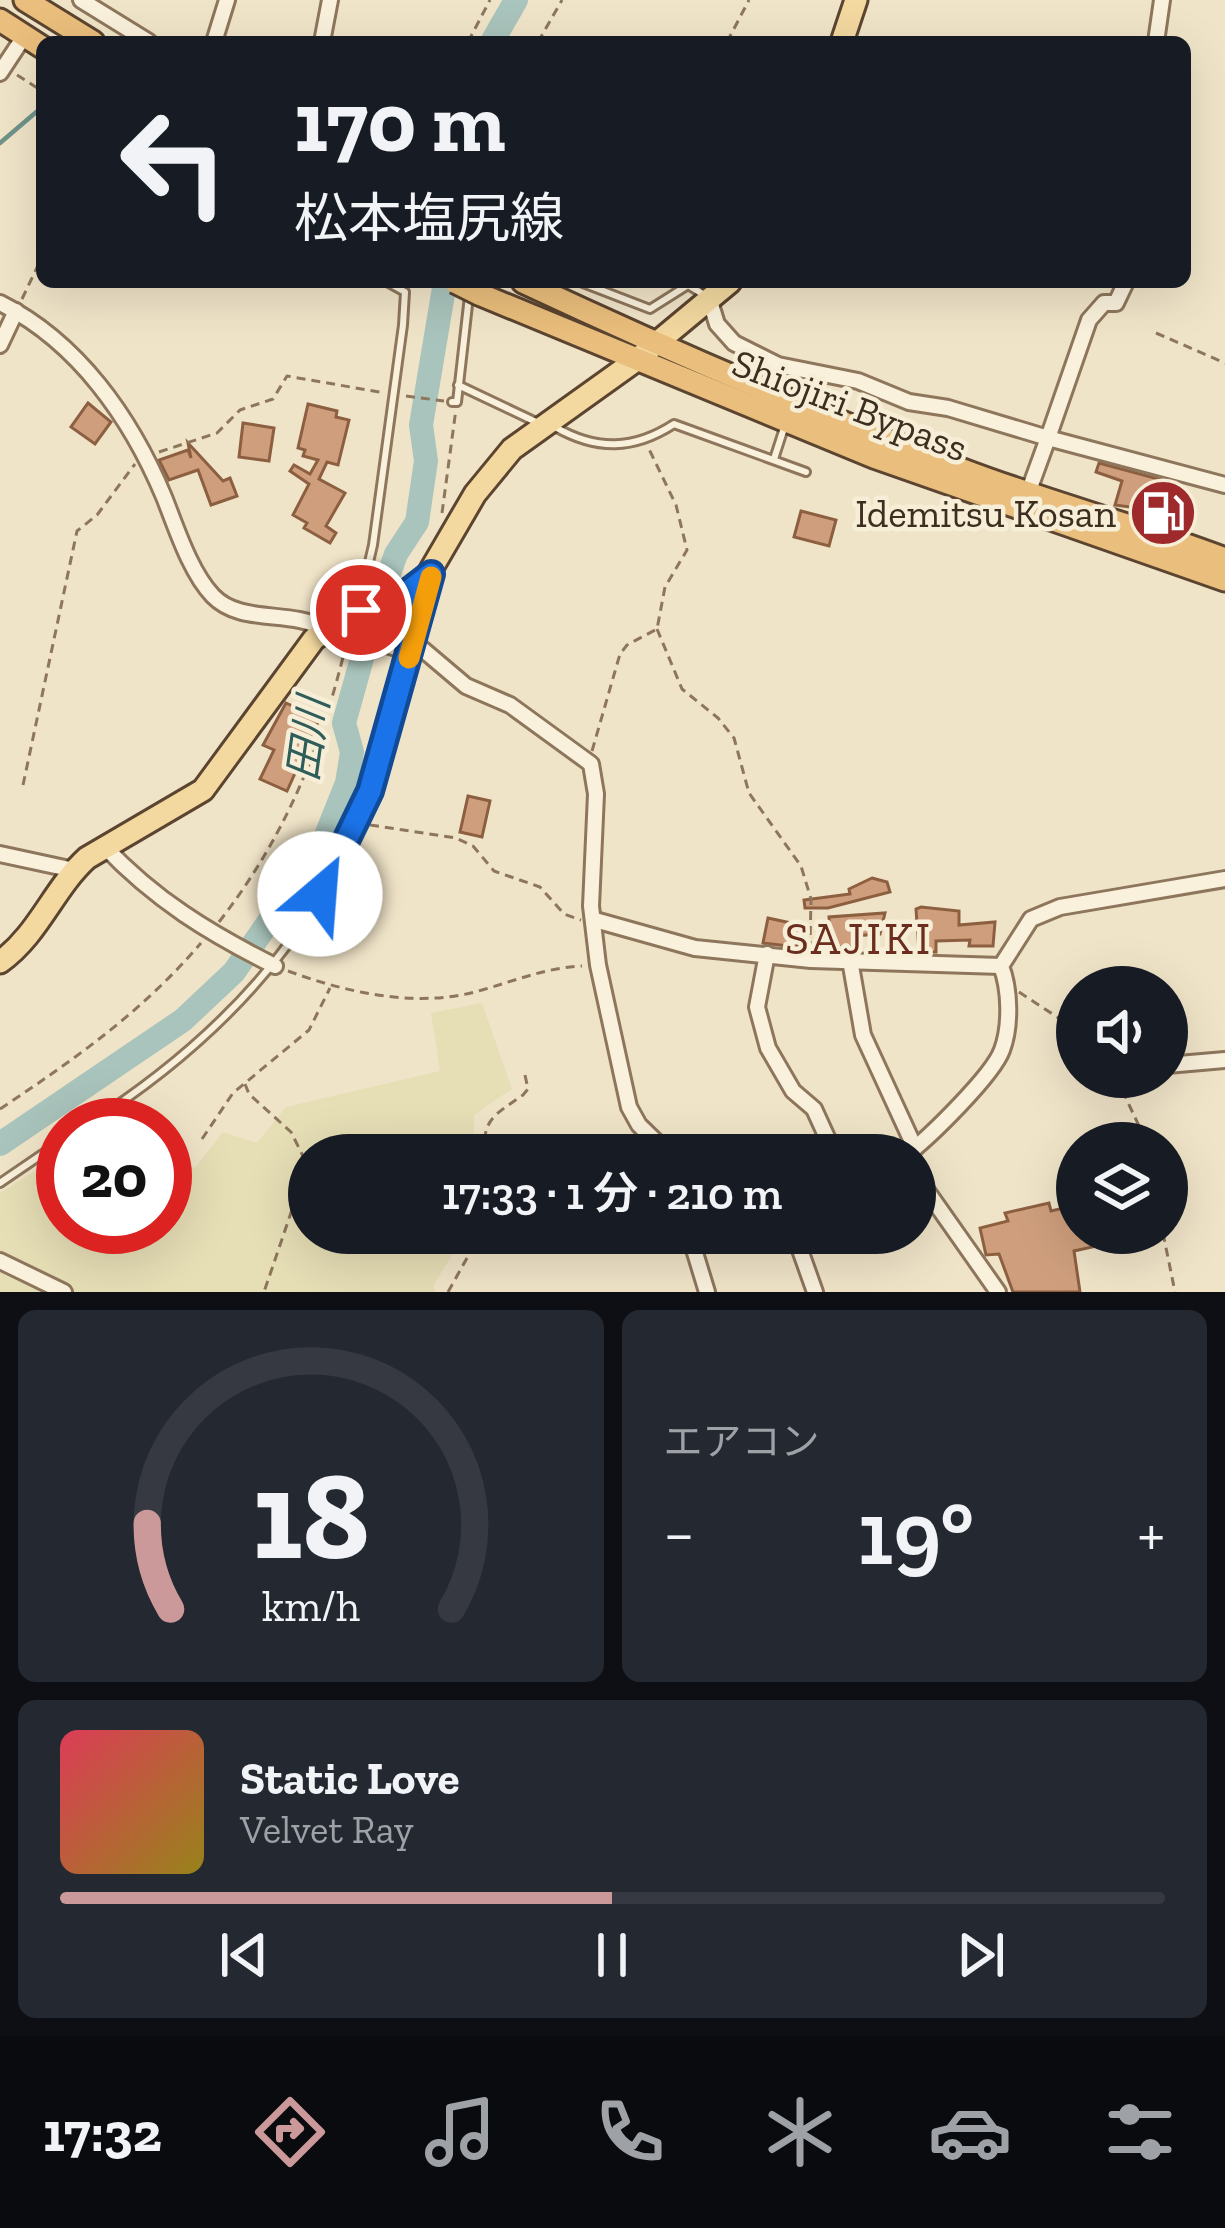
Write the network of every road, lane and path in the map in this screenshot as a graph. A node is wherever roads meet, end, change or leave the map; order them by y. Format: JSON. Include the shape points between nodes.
{"nodes":[{"id":1,"x":81,"y":0,"type":"edge"},
{"id":2,"x":227,"y":0,"type":"edge"},
{"id":3,"x":330,"y":0,"type":"edge"},
{"id":4,"x":490,"y":0,"type":"edge"},
{"id":5,"x":562,"y":0,"type":"edge"},
{"id":6,"x":749,"y":0,"type":"edge"},
{"id":7,"x":856,"y":0,"type":"edge"},
{"id":8,"x":1162,"y":0,"type":"edge"},
{"id":9,"x":28,"y":1,"type":"edge"},
{"id":10,"x":0,"y":20,"type":"edge"},
{"id":11,"x":83,"y":36,"type":"edge"},
{"id":12,"x":139,"y":36,"type":"edge"},
{"id":13,"x":216,"y":36,"type":"edge"},
{"id":14,"x":323,"y":36,"type":"edge"},
{"id":15,"x":471,"y":36,"type":"edge"},
{"id":16,"x":541,"y":36,"type":"edge"},
{"id":17,"x":730,"y":36,"type":"edge"},
{"id":18,"x":844,"y":36,"type":"edge"},
{"id":19,"x":1157,"y":36,"type":"edge"},
{"id":20,"x":33,"y":41,"type":"edge"},
{"id":21,"x":3,"y":70,"type":"edge"},
{"id":22,"x":36,"y":89,"type":"edge"},
{"id":23,"x":36,"y":269,"type":"edge"},
{"id":24,"x":398,"y":288,"type":"edge"},
{"id":25,"x":475,"y":288,"type":"edge"},
{"id":26,"x":536,"y":288,"type":"edge"},
{"id":27,"x":596,"y":288,"type":"edge"},
{"id":28,"x":683,"y":288,"type":"edge"},
{"id":29,"x":693,"y":288,"type":"edge"},
{"id":30,"x":722,"y":288,"type":"edge"},
{"id":31,"x":1123,"y":288,"type":"edge"},
{"id":32,"x":709,"y":298,"type":"junction"},
{"id":33,"x":0,"y":303,"type":"edge"},
{"id":34,"x":16,"y":311,"type":"junction"},
{"id":35,"x":1156,"y":333,"type":"dead end"},
{"id":36,"x":654,"y":344,"type":"junction"},
{"id":37,"x":0,"y":345,"type":"edge"},
{"id":38,"x":635,"y":361,"type":"junction"},
{"id":39,"x":1225,"y":363,"type":"edge"},
{"id":40,"x":812,"y":375,"type":"junction"},
{"id":41,"x":458,"y":385,"type":"junction"},
{"id":42,"x":806,"y":393,"type":"dead end"},
{"id":43,"x":394,"y":394,"type":"junction"},
{"id":44,"x":454,"y":401,"type":"junction"},
{"id":45,"x":786,"y":421,"type":"junction"},
{"id":46,"x":543,"y":425,"type":"junction"},
{"id":47,"x":1048,"y":438,"type":"junction"},
{"id":48,"x":646,"y":442,"type":"junction"},
{"id":49,"x":142,"y":457,"type":"junction"},
{"id":50,"x":774,"y":459,"type":"junction"},
{"id":51,"x":806,"y":472,"type":"dead end"},
{"id":52,"x":1225,"y":485,"type":"edge"},
{"id":53,"x":1028,"y":494,"type":"junction"},
{"id":54,"x":453,"y":532,"type":"junction"},
{"id":55,"x":1225,"y":559,"type":"edge"},
{"id":56,"x":431,"y":574,"type":"junction"},
{"id":57,"x":1225,"y":580,"type":"edge"},
{"id":58,"x":322,"y":627,"type":"junction"},
{"id":59,"x":657,"y":629,"type":"junction"},
{"id":60,"x":350,"y":639,"type":"joint"},
{"id":61,"x":410,"y":650,"type":"junction"},
{"id":62,"x":591,"y":764,"type":"junction"},
{"id":63,"x":23,"y":785,"type":"dead end"},
{"id":64,"x":357,"y":822,"type":"junction"},
{"id":65,"x":104,"y":846,"type":"junction"},
{"id":66,"x":0,"y":854,"type":"edge"},
{"id":67,"x":74,"y":870,"type":"junction"},
{"id":68,"x":1225,"y":879,"type":"edge"},
{"id":69,"x":595,"y":922,"type":"junction"},
{"id":70,"x":212,"y":935,"type":"junction"},
{"id":71,"x":767,"y":954,"type":"junction"},
{"id":72,"x":811,"y":960,"type":"junction"},
{"id":73,"x":850,"y":960,"type":"junction"},
{"id":74,"x":0,"y":962,"type":"edge"},
{"id":75,"x":271,"y":964,"type":"junction"},
{"id":76,"x":598,"y":964,"type":"junction"},
{"id":77,"x":1000,"y":966,"type":"junction"},
{"id":78,"x":330,"y":986,"type":"junction"},
{"id":79,"x":1006,"y":986,"type":"junction"},
{"id":80,"x":1056,"y":1017,"type":"edge"},
{"id":81,"x":1225,"y":1060,"type":"edge"},
{"id":82,"x":1188,"y":1063,"type":"edge"},
{"id":83,"x":525,"y":1075,"type":"dead end"},
{"id":84,"x":245,"y":1084,"type":"junction"},
{"id":85,"x":124,"y":1098,"type":"edge"},
{"id":86,"x":0,"y":1108,"type":"edge"},
{"id":87,"x":482,"y":1134,"type":"edge"},
{"id":88,"x":648,"y":1134,"type":"edge"},
{"id":89,"x":825,"y":1134,"type":"edge"},
{"id":90,"x":904,"y":1134,"type":"edge"},
{"id":91,"x":928,"y":1134,"type":"edge"},
{"id":92,"x":202,"y":1139,"type":"dead end"},
{"id":93,"x":36,"y":1158,"type":"edge"},
{"id":94,"x":0,"y":1183,"type":"edge"},
{"id":95,"x":936,"y":1204,"type":"edge"},
{"id":96,"x":468,"y":1254,"type":"edge"},
{"id":97,"x":695,"y":1254,"type":"edge"},
{"id":98,"x":801,"y":1254,"type":"edge"},
{"id":99,"x":1167,"y":1254,"type":"edge"},
{"id":100,"x":0,"y":1262,"type":"edge"},
{"id":101,"x":64,"y":1292,"type":"edge"},
{"id":102,"x":264,"y":1292,"type":"edge"},
{"id":103,"x":448,"y":1292,"type":"edge"},
{"id":104,"x":707,"y":1292,"type":"edge"},
{"id":105,"x":815,"y":1292,"type":"edge"},
{"id":106,"x":998,"y":1292,"type":"edge"},
{"id":107,"x":1175,"y":1292,"type":"edge"}],
"edges":[{"from":1,"to":12,"type":"street"},
{"from":2,"to":13,"type":"street"},
{"from":3,"to":14,"type":"street"},
{"from":4,"to":15,"type":"path"},
{"from":5,"to":16,"type":"path"},
{"from":6,"to":17,"type":"path"},
{"from":7,"to":18,"type":"main road"},
{"from":8,"to":19,"type":"street"},
{"from":9,"to":11,"type":"highway"},
{"from":10,"to":20,"type":"highway"},
{"from":20,"to":21,"type":"street"},
{"from":21,"to":22,"type":"path"},
{"from":23,"to":34,"type":"path"},
{"from":24,"to":43,"type":"lane","via":[[405,292]]},
{"from":25,"to":38,"type":"highway","name":"Shiojiri Bypass"},
{"from":25,"to":41,"type":"lane"},
{"from":26,"to":36,"type":"highway","name":"Shiojiri Bypass"},
{"from":27,"to":28,"type":"lane","via":[[650,309]]},
{"from":29,"to":32,"type":"lane"},
{"from":30,"to":32,"type":"main road"},
{"from":31,"to":47,"type":"street","via":[[1117,303],[1104,303],[1089,320]]},
{"from":32,"to":36,"type":"main road"},
{"from":32,"to":40,"type":"street","via":[[734,344]]},
{"from":33,"to":34,"type":"street"},
{"from":34,"to":37,"type":"street"},
{"from":34,"to":49,"type":"street","via":[[98,380]]},
{"from":35,"to":39,"type":"path"},
{"from":36,"to":38,"type":"main road"},
{"from":36,"to":53,"type":"highway","name":"Shiojiri Bypass"},
{"from":38,"to":45,"type":"highway","name":"Shiojiri Bypass"},
{"from":38,"to":46,"type":"main road"},
{"from":40,"to":42,"type":"lane"},
{"from":40,"to":47,"type":"street","via":[[858,381]]},
{"from":41,"to":44,"type":"lane"},
{"from":41,"to":46,"type":"lane"},
{"from":43,"to":44,"type":"path"},
{"from":43,"to":49,"type":"path","via":[[287,376],[273,399],[240,410],[217,433]]},
{"from":43,"to":58,"type":"lane","via":[[366,575]]},
{"from":44,"to":54,"type":"path","via":[[442,512]]},
{"from":45,"to":50,"type":"lane"},
{"from":45,"to":57,"type":"highway","name":"Shiojiri Bypass"},
{"from":46,"to":48,"type":"lane","via":[[610,446]]},
{"from":46,"to":54,"type":"main road","via":[[499,463]]},
{"from":47,"to":52,"type":"street"},
{"from":47,"to":53,"type":"street"},
{"from":48,"to":50,"type":"lane","via":[[674,424]]},
{"from":48,"to":59,"type":"path","via":[[687,550],[665,587]]},
{"from":49,"to":58,"type":"street","via":[[209,593],[234,611]]},
{"from":49,"to":63,"type":"path","via":[[77,530]]},
{"from":50,"to":51,"type":"lane"},
{"from":53,"to":55,"type":"highway","name":"Shiojiri Bypass"},
{"from":54,"to":56,"type":"main road"},
{"from":56,"to":58,"type":"main road","via":[[409,593]]},
{"from":56,"to":61,"type":"street"},
{"from":58,"to":65,"type":"main road","via":[[202,790]]},
{"from":59,"to":62,"type":"path","via":[[620,654]]},
{"from":59,"to":72,"type":"path","via":[[682,689],[734,738],[749,793],[801,866],[812,899]]},
{"from":60,"to":61,"type":"lane"},
{"from":60,"to":70,"type":"path","via":[[327,724],[287,821]]},
{"from":61,"to":62,"type":"street","via":[[510,705]]},
{"from":61,"to":64,"type":"lane"},
{"from":62,"to":69,"type":"street"},
{"from":64,"to":69,"type":"path","via":[[456,838],[494,872],[540,887],[564,914]]},
{"from":64,"to":75,"type":"lane","via":[[301,930]]},
{"from":65,"to":67,"type":"main road"},
{"from":65,"to":70,"type":"street","via":[[147,890]]},
{"from":66,"to":67,"type":"street"},
{"from":67,"to":74,"type":"main road","via":[[32,934]]},
{"from":68,"to":77,"type":"street","via":[[1031,919]]},
{"from":69,"to":71,"type":"street","via":[[695,948]]},
{"from":69,"to":76,"type":"street"},
{"from":70,"to":75,"type":"street"},
{"from":70,"to":86,"type":"path","via":[[90,1050]]},
{"from":71,"to":72,"type":"street"},
{"from":71,"to":89,"type":"street","via":[[758,1007],[768,1048]]},
{"from":72,"to":73,"type":"street"},
{"from":73,"to":77,"type":"street"},
{"from":73,"to":90,"type":"street","via":[[863,1035]]},
{"from":75,"to":78,"type":"path"},
{"from":75,"to":85,"type":"lane","via":[[202,1042]]},
{"from":76,"to":78,"type":"path","via":[[539,969],[479,992],[442,996]]},
{"from":76,"to":88,"type":"street","via":[[629,1107]]},
{"from":77,"to":79,"type":"street"},
{"from":78,"to":84,"type":"path","via":[[309,1030]]},
{"from":79,"to":80,"type":"path"},
{"from":79,"to":91,"type":"street","via":[[1002,1053]]},
{"from":81,"to":82,"type":"street"},
{"from":83,"to":87,"type":"path","via":[[528,1089],[486,1121]]},
{"from":84,"to":92,"type":"path"},
{"from":84,"to":102,"type":"path","via":[[291,1132],[304,1158]]},
{"from":93,"to":94,"type":"lane"},
{"from":95,"to":106,"type":"street"},
{"from":96,"to":103,"type":"path"},
{"from":97,"to":104,"type":"street"},
{"from":98,"to":105,"type":"street"},
{"from":99,"to":107,"type":"path"},
{"from":100,"to":101,"type":"street"}]}
